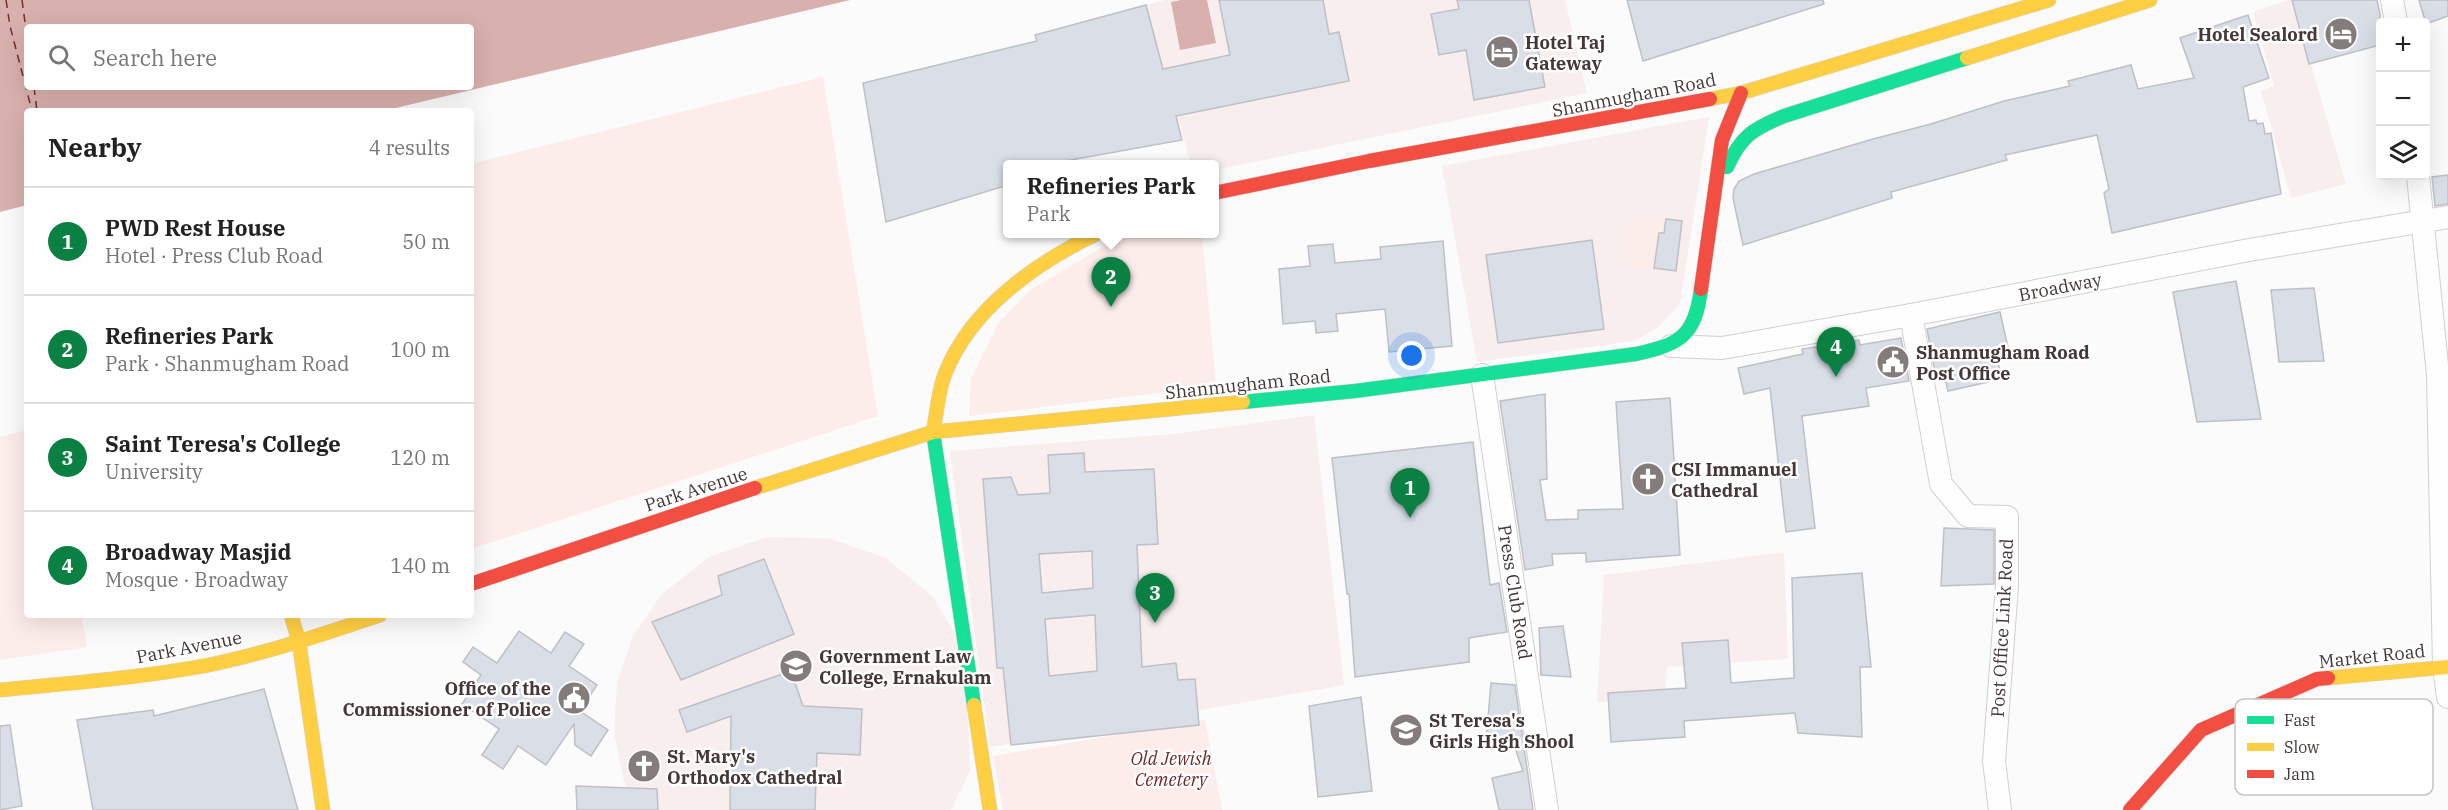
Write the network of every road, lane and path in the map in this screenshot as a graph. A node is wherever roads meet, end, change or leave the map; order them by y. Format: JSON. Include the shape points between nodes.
{"nodes":[{"id":1,"x":2049,"y":0,"type":"edge"},
{"id":2,"x":2150,"y":0,"type":"edge"},
{"id":3,"x":2392,"y":0,"type":"edge"},
{"id":4,"x":2395,"y":18,"type":"edge"},
{"id":5,"x":1741,"y":93,"type":"junction"},
{"id":6,"x":1749,"y":120,"type":"junction"},
{"id":7,"x":2419,"y":180,"type":"edge"},
{"id":8,"x":1219,"y":192,"type":"edge"},
{"id":9,"x":1715,"y":193,"type":"junction"},
{"id":10,"x":2448,"y":217,"type":"edge"},
{"id":11,"x":2424,"y":221,"type":"junction"},
{"id":12,"x":1088,"y":238,"type":"edge"},
{"id":13,"x":1911,"y":315,"type":"junction"},
{"id":14,"x":1671,"y":346,"type":"junction"},
{"id":15,"x":1482,"y":375,"type":"junction"},
{"id":16,"x":933,"y":432,"type":"junction"},
{"id":17,"x":474,"y":583,"type":"edge"},
{"id":18,"x":292,"y":618,"type":"edge"},
{"id":19,"x":371,"y":618,"type":"edge"},
{"id":20,"x":299,"y":642,"type":"junction"},
{"id":21,"x":2446,"y":667,"type":"edge"},
{"id":22,"x":0,"y":690,"type":"edge"},
{"id":23,"x":2448,"y":697,"type":"edge"},
{"id":24,"x":2271,"y":699,"type":"edge"},
{"id":25,"x":2235,"y":715,"type":"edge"},
{"id":26,"x":323,"y":810,"type":"edge"},
{"id":27,"x":990,"y":810,"type":"edge"},
{"id":28,"x":1547,"y":810,"type":"edge"},
{"id":29,"x":2001,"y":810,"type":"edge"},
{"id":30,"x":2130,"y":810,"type":"edge"}],
"edges":[{"from":1,"to":5,"type":"main road","name":"Shanmugham Road"},
{"from":2,"to":6,"type":"main road","name":"Shanmugham Road","via":[[1784,116]]},
{"from":3,"to":4,"type":"street"},
{"from":5,"to":6,"type":"main road"},
{"from":5,"to":8,"type":"main road","name":"Shanmugham Road"},
{"from":5,"to":9,"type":"main road","name":"Shanmugham Road","via":[[1722,140]]},
{"from":6,"to":9,"type":"main road","name":"Shanmugham Road"},
{"from":7,"to":11,"type":"street"},
{"from":9,"to":14,"type":"main road","name":"Shanmugham Road","via":[[1698,313]]},
{"from":10,"to":11,"type":"street","name":"Broadway"},
{"from":11,"to":13,"type":"street","name":"Broadway","via":[[2249,250]]},
{"from":11,"to":21,"type":"street","via":[[2438,375]]},
{"from":12,"to":16,"type":"main road","via":[[1057,253],[1003,294],[972,326],[945,374]]},
{"from":13,"to":14,"type":"street","name":"Broadway","via":[[1722,348]]},
{"from":13,"to":29,"type":"street","name":"Post Office Link Road","via":[[1941,484],[1968,516],[2007,517],[2007,586],[1994,761]]},
{"from":14,"to":15,"type":"main road","name":"Shanmugham Road"},
{"from":15,"to":16,"type":"main road","name":"Shanmugham Road","via":[[1309,396]]},
{"from":15,"to":28,"type":"street","name":"Press Club Road"},
{"from":16,"to":17,"type":"main road","name":"Park Avenue"},
{"from":16,"to":27,"type":"main road"},
{"from":18,"to":20,"type":"main road"},
{"from":19,"to":20,"type":"main road","name":"Park Avenue"},
{"from":20,"to":22,"type":"main road","name":"Park Avenue","via":[[188,669]]},
{"from":20,"to":26,"type":"main road"},
{"from":21,"to":23,"type":"street"},
{"from":21,"to":24,"type":"main road","name":"Market Road","via":[[2317,679]]},
{"from":25,"to":30,"type":"main road","name":"Market Road","via":[[2200,730]]}]}
